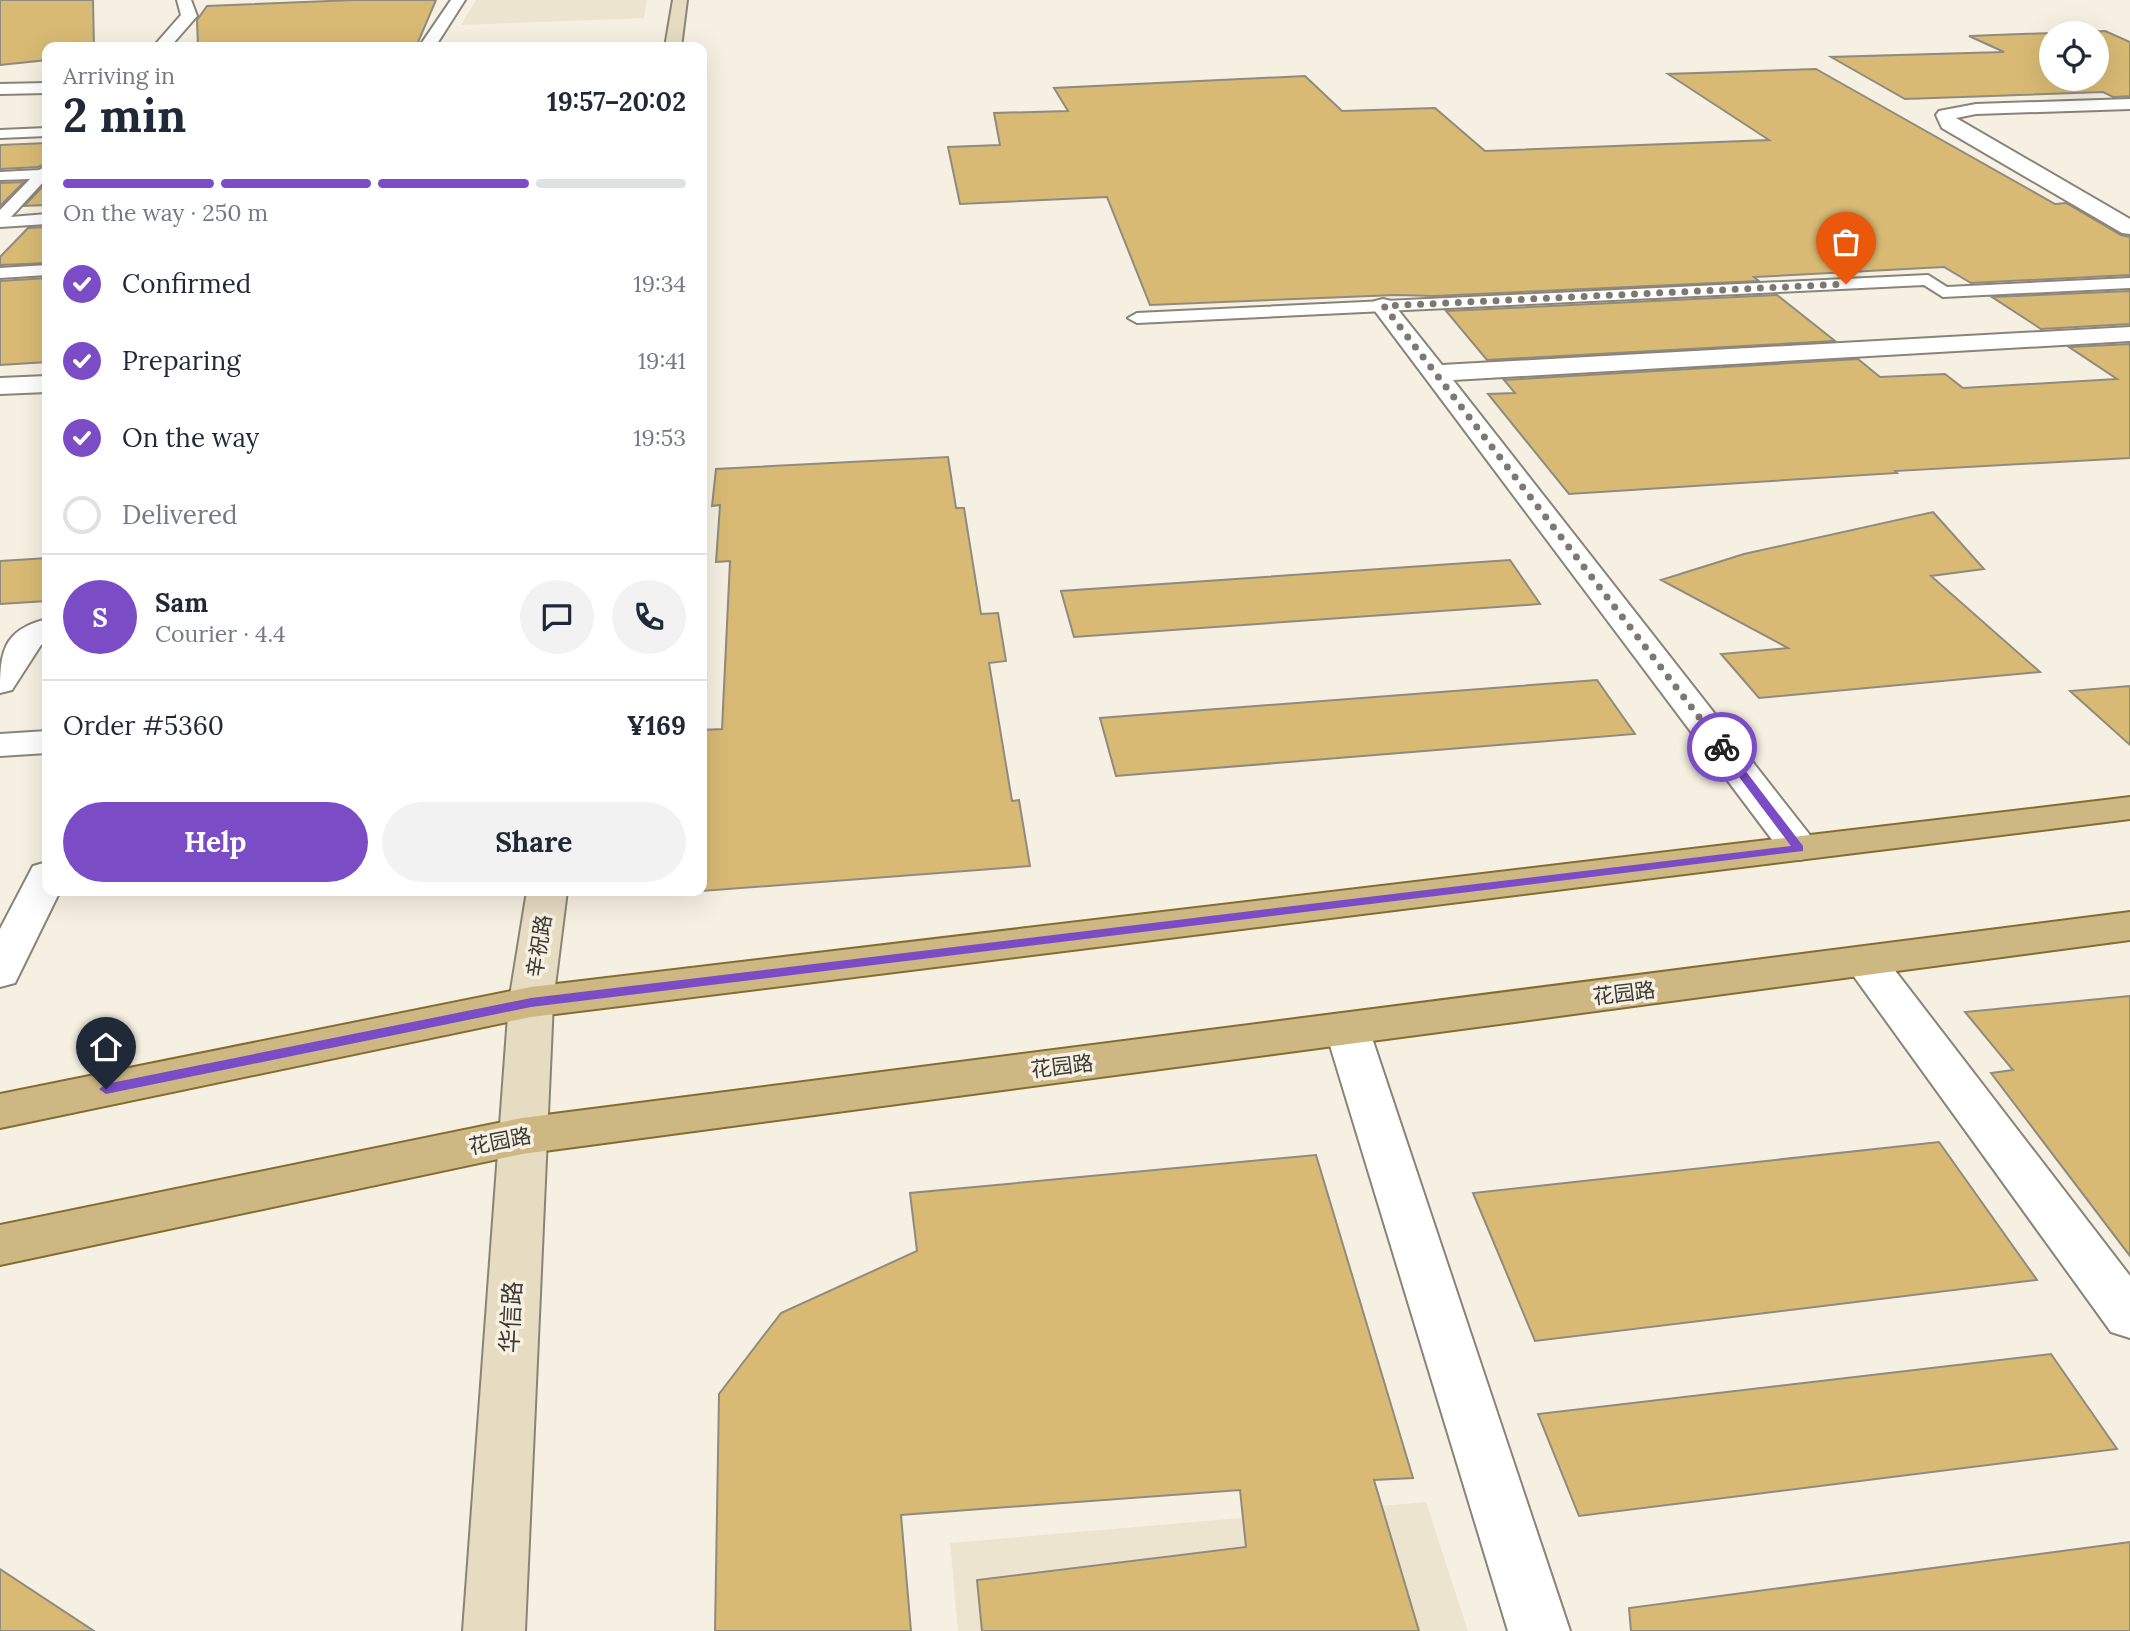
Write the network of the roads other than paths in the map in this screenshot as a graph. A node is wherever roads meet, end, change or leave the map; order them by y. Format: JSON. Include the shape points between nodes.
{"nodes":[{"id":1,"x":184,"y":0,"type":"edge"},
{"id":2,"x":458,"y":0,"type":"edge"},
{"id":3,"x":680,"y":0,"type":"edge"},
{"id":4,"x":166,"y":42,"type":"edge"},
{"id":5,"x":430,"y":42,"type":"edge"},
{"id":6,"x":674,"y":42,"type":"edge"},
{"id":7,"x":42,"y":88,"type":"edge"},
{"id":8,"x":0,"y":89,"type":"edge"},
{"id":9,"x":2130,"y":104,"type":"edge"},
{"id":10,"x":42,"y":132,"type":"edge"},
{"id":11,"x":0,"y":134,"type":"edge"},
{"id":12,"x":42,"y":173,"type":"edge"},
{"id":13,"x":0,"y":176,"type":"edge"},
{"id":14,"x":42,"y":177,"type":"edge"},
{"id":15,"x":42,"y":219,"type":"edge"},
{"id":16,"x":0,"y":220,"type":"edge"},
{"id":17,"x":2130,"y":228,"type":"edge"},
{"id":18,"x":42,"y":270,"type":"edge"},
{"id":19,"x":0,"y":272,"type":"edge"},
{"id":20,"x":2130,"y":283,"type":"edge"},
{"id":21,"x":1384,"y":306,"type":"junction"},
{"id":22,"x":1137,"y":318,"type":"dead end"},
{"id":23,"x":2130,"y":334,"type":"edge"},
{"id":24,"x":1436,"y":373,"type":"junction"},
{"id":25,"x":42,"y":384,"type":"edge"},
{"id":26,"x":0,"y":386,"type":"edge"},
{"id":27,"x":42,"y":632,"type":"edge"},
{"id":28,"x":0,"y":683,"type":"edge"},
{"id":29,"x":42,"y":742,"type":"edge"},
{"id":30,"x":0,"y":745,"type":"edge"},
{"id":31,"x":2130,"y":808,"type":"edge"},
{"id":32,"x":1799,"y":848,"type":"junction"},
{"id":33,"x":42,"y":885,"type":"edge"},
{"id":34,"x":546,"y":896,"type":"edge"},
{"id":35,"x":2130,"y":926,"type":"edge"},
{"id":36,"x":1865,"y":961,"type":"junction"},
{"id":37,"x":0,"y":973,"type":"edge"},
{"id":38,"x":531,"y":1002,"type":"junction"},
{"id":39,"x":1347,"y":1029,"type":"junction"},
{"id":40,"x":0,"y":1111,"type":"edge"},
{"id":41,"x":522,"y":1136,"type":"junction"},
{"id":42,"x":0,"y":1245,"type":"edge"},
{"id":43,"x":2130,"y":1316,"type":"edge"},
{"id":44,"x":494,"y":1631,"type":"edge"},
{"id":45,"x":1539,"y":1631,"type":"edge"}],
"edges":[{"from":1,"to":4,"type":"street","via":[[189,16]]},
{"from":2,"to":5,"type":"street"},
{"from":3,"to":6,"type":"main road"},
{"from":7,"to":8,"type":"street"},
{"from":9,"to":17,"type":"street","via":[[1976,109],[1945,116],[1949,124]]},
{"from":10,"to":11,"type":"lane"},
{"from":12,"to":13,"type":"lane"},
{"from":14,"to":16,"type":"lane"},
{"from":15,"to":16,"type":"lane"},
{"from":18,"to":19,"type":"lane"},
{"from":20,"to":21,"type":"lane","via":[[1943,292],[1927,280]]},
{"from":21,"to":22,"type":"lane"},
{"from":21,"to":24,"type":"street"},
{"from":23,"to":24,"type":"street"},
{"from":24,"to":32,"type":"street"},
{"from":25,"to":26,"type":"street"},
{"from":27,"to":28,"type":"street","via":[[29,638]]},
{"from":29,"to":30,"type":"street"},
{"from":31,"to":32,"type":"main road"},
{"from":32,"to":38,"type":"main road"},
{"from":33,"to":37,"type":"street"},
{"from":34,"to":38,"type":"main road","name":"辛祝路"},
{"from":35,"to":36,"type":"main road","name":"花园路"},
{"from":36,"to":39,"type":"main road","name":"花园路"},
{"from":36,"to":43,"type":"street"},
{"from":38,"to":40,"type":"main road"},
{"from":38,"to":41,"type":"main road","name":"华信路"},
{"from":39,"to":41,"type":"main road","name":"花园路"},
{"from":39,"to":45,"type":"street"},
{"from":41,"to":42,"type":"main road","name":"花园路"},
{"from":41,"to":44,"type":"main road","name":"华信路"}]}
